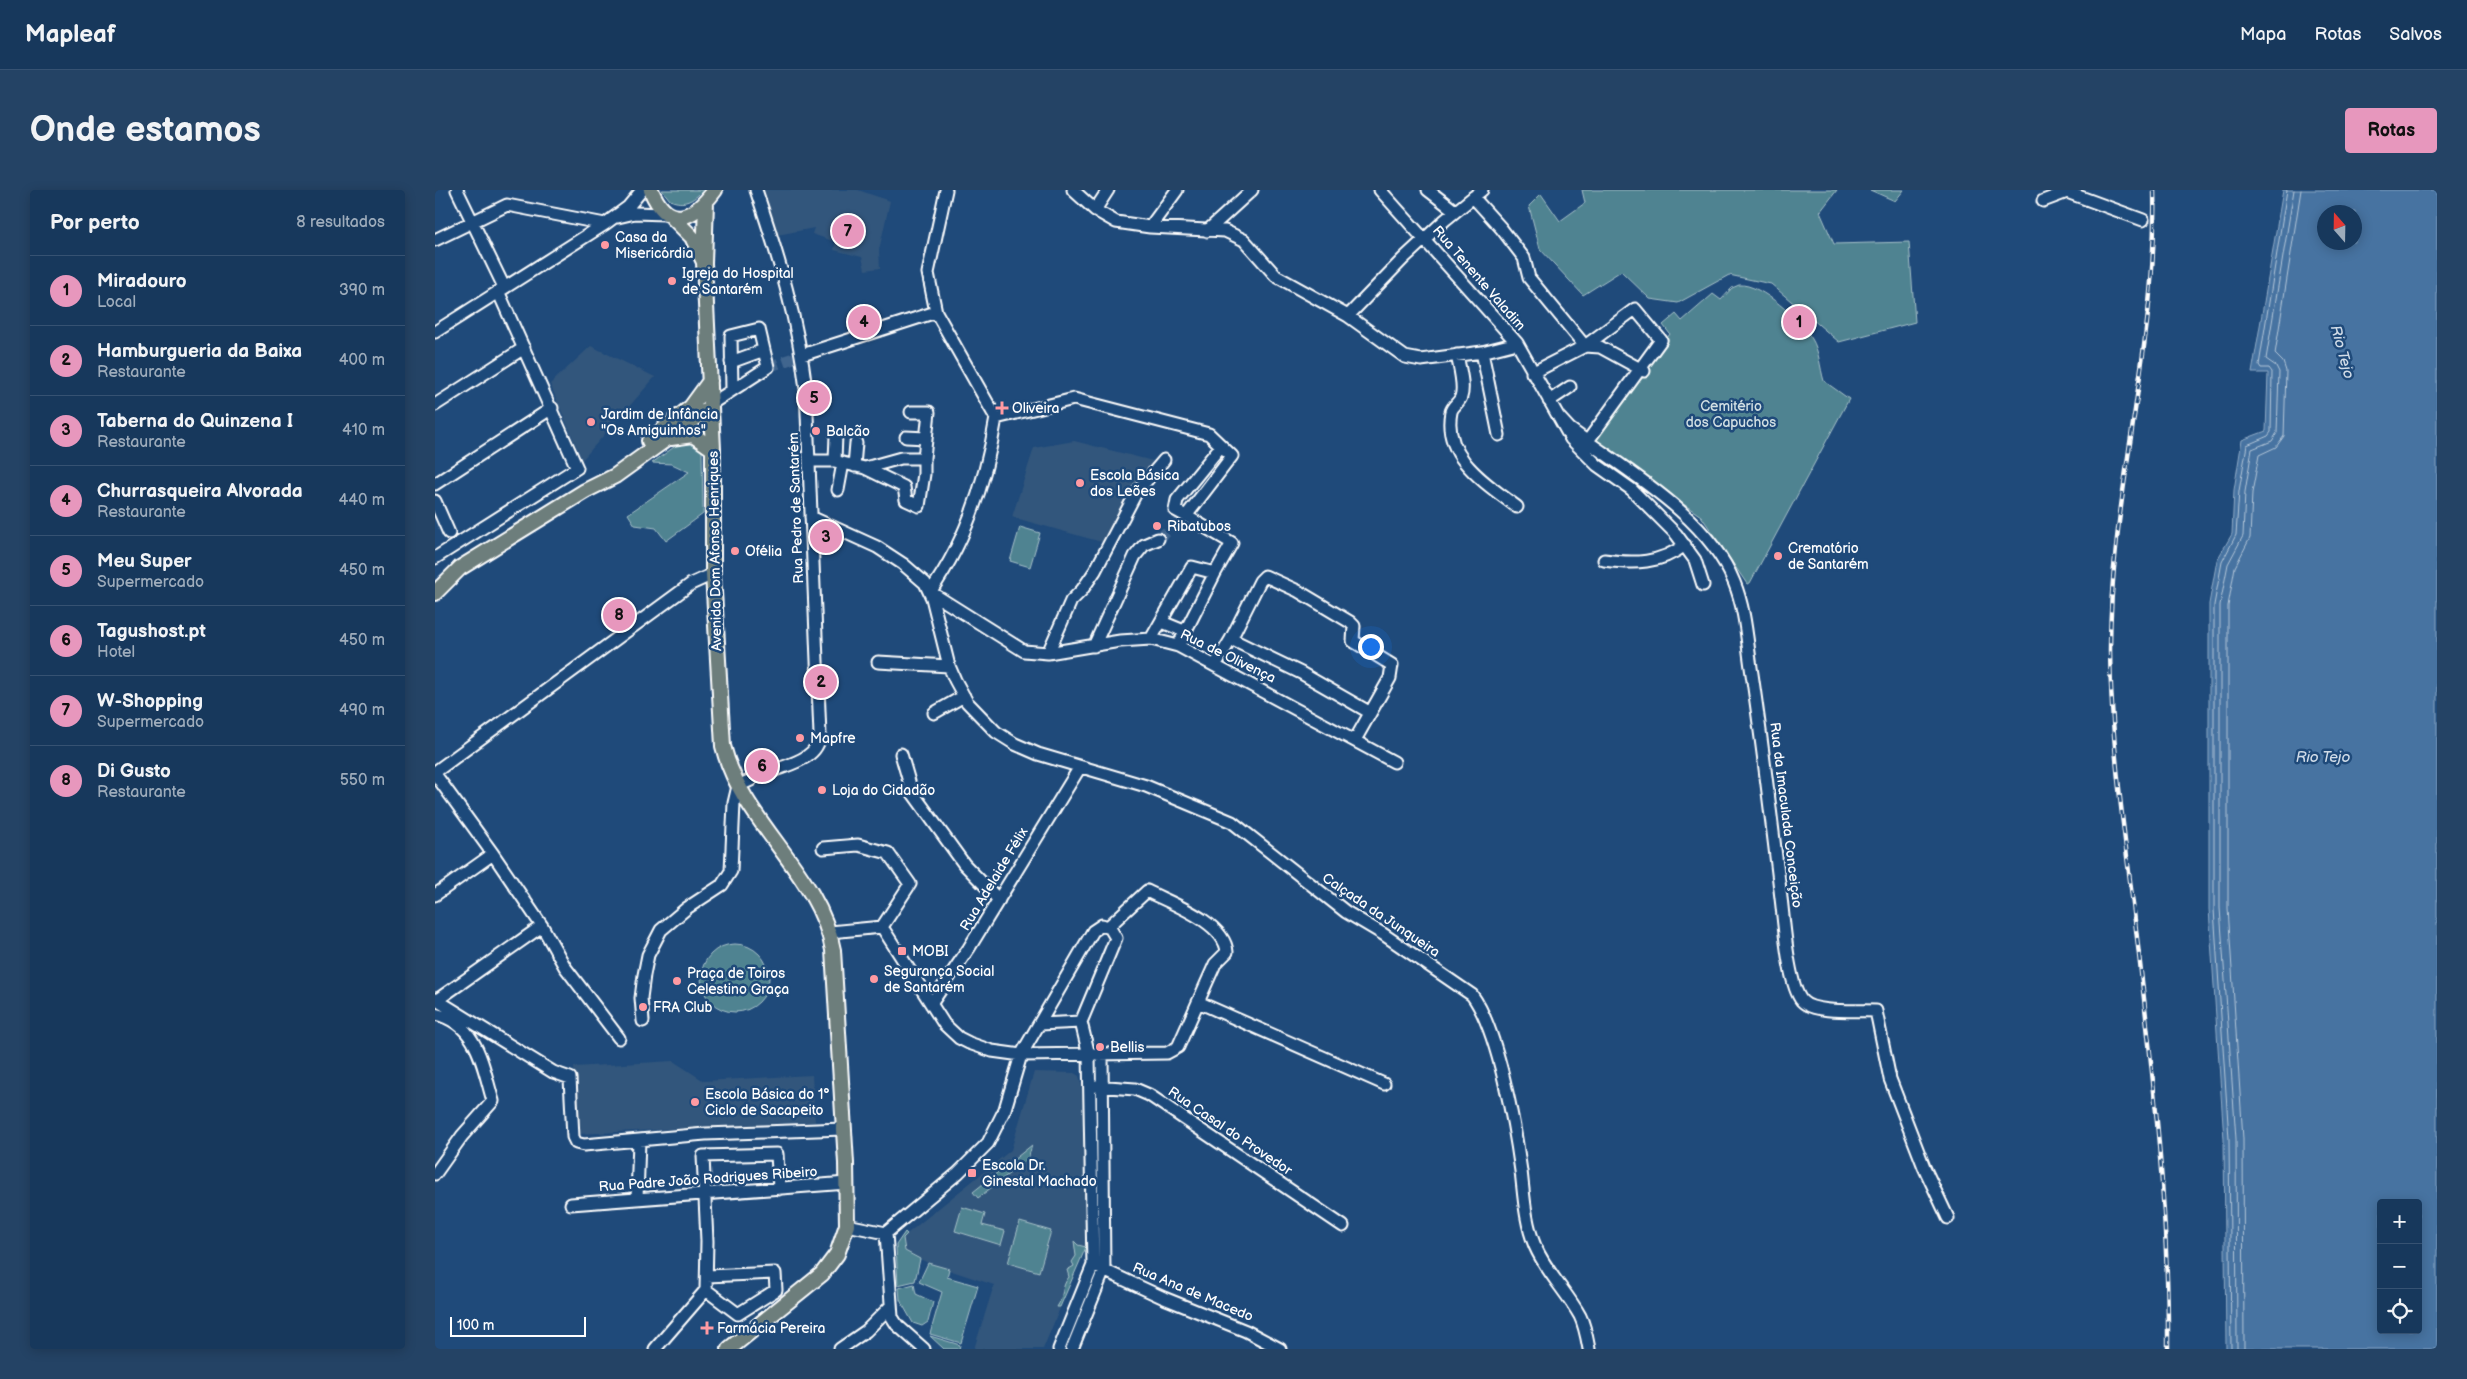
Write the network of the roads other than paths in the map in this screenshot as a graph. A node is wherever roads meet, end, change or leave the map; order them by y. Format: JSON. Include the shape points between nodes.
{"nodes":[{"id":1,"x":457,"y":190,"type":"edge"},
{"id":2,"x":642,"y":190,"type":"edge"},
{"id":3,"x":651,"y":190,"type":"edge"},
{"id":4,"x":715,"y":190,"type":"edge"},
{"id":5,"x":756,"y":190,"type":"edge"},
{"id":6,"x":946,"y":190,"type":"edge"},
{"id":7,"x":1073,"y":190,"type":"edge"},
{"id":8,"x":1108,"y":190,"type":"edge"},
{"id":9,"x":1177,"y":190,"type":"edge"},
{"id":10,"x":1252,"y":190,"type":"edge"},
{"id":11,"x":1428,"y":190,"type":"edge"},
{"id":12,"x":1385,"y":192,"type":"edge"},
{"id":13,"x":1478,"y":194,"type":"edge"},
{"id":14,"x":2043,"y":201,"type":"dead end"},
{"id":15,"x":706,"y":202,"type":"junction"},
{"id":16,"x":1095,"y":210,"type":"junction"},
{"id":17,"x":1455,"y":211,"type":"junction"},
{"id":18,"x":669,"y":216,"type":"junction"},
{"id":19,"x":2143,"y":220,"type":"dead end"},
{"id":20,"x":472,"y":221,"type":"junction"},
{"id":21,"x":609,"y":221,"type":"junction"},
{"id":22,"x":1149,"y":227,"type":"junction"},
{"id":23,"x":1207,"y":231,"type":"junction"},
{"id":24,"x":1425,"y":239,"type":"junction"},
{"id":25,"x":435,"y":240,"type":"edge"},
{"id":26,"x":704,"y":263,"type":"junction"},
{"id":27,"x":501,"y":289,"type":"junction"},
{"id":28,"x":936,"y":312,"type":"junction"},
{"id":29,"x":1348,"y":316,"type":"junction"},
{"id":30,"x":435,"y":332,"type":"edge"},
{"id":31,"x":1517,"y":344,"type":"junction"},
{"id":32,"x":1585,"y":346,"type":"junction"},
{"id":33,"x":524,"y":348,"type":"junction"},
{"id":34,"x":764,"y":350,"type":"junction"},
{"id":35,"x":1482,"y":352,"type":"junction"},
{"id":36,"x":802,"y":355,"type":"junction"},
{"id":37,"x":1457,"y":355,"type":"junction"},
{"id":38,"x":731,"y":362,"type":"junction"},
{"id":39,"x":1642,"y":370,"type":"junction"},
{"id":40,"x":1532,"y":372,"type":"junction"},
{"id":41,"x":710,"y":381,"type":"junction"},
{"id":42,"x":1570,"y":387,"type":"dead end"},
{"id":43,"x":732,"y":390,"type":"junction"},
{"id":44,"x":1549,"y":401,"type":"junction"},
{"id":45,"x":435,"y":405,"type":"edge"},
{"id":46,"x":711,"y":405,"type":"junction"},
{"id":47,"x":552,"y":408,"type":"junction"},
{"id":48,"x":911,"y":412,"type":"dead end"},
{"id":49,"x":1558,"y":416,"type":"junction"},
{"id":50,"x":996,"y":418,"type":"junction"},
{"id":51,"x":837,"y":435,"type":"dead end"},
{"id":52,"x":1499,"y":435,"type":"dead end"},
{"id":53,"x":905,"y":437,"type":"dead end"},
{"id":54,"x":669,"y":438,"type":"junction"},
{"id":55,"x":926,"y":438,"type":"junction"},
{"id":56,"x":1587,"y":442,"type":"junction"},
{"id":57,"x":856,"y":443,"type":"dead end"},
{"id":58,"x":1221,"y":446,"type":"junction"},
{"id":59,"x":713,"y":449,"type":"junction"},
{"id":60,"x":924,"y":458,"type":"junction"},
{"id":61,"x":1165,"y":460,"type":"dead end"},
{"id":62,"x":810,"y":461,"type":"junction"},
{"id":63,"x":849,"y":465,"type":"junction"},
{"id":64,"x":435,"y":484,"type":"edge"},
{"id":65,"x":838,"y":490,"type":"dead end"},
{"id":66,"x":585,"y":491,"type":"junction"},
{"id":67,"x":435,"y":501,"type":"edge"},
{"id":68,"x":1517,"y":507,"type":"dead end"},
{"id":69,"x":1186,"y":516,"type":"junction"},
{"id":70,"x":811,"y":517,"type":"junction"},
{"id":71,"x":449,"y":534,"type":"dead end"},
{"id":72,"x":1158,"y":539,"type":"tunnel mouth"},
{"id":73,"x":1685,"y":545,"type":"junction"},
{"id":74,"x":435,"y":558,"type":"edge"},
{"id":75,"x":1604,"y":560,"type":"dead end"},
{"id":76,"x":1215,"y":572,"type":"junction"},
{"id":77,"x":713,"y":574,"type":"junction"},
{"id":78,"x":1703,"y":585,"type":"dead end"},
{"id":79,"x":930,"y":592,"type":"junction"},
{"id":80,"x":435,"y":593,"type":"edge"},
{"id":81,"x":1162,"y":622,"type":"junction"},
{"id":82,"x":1184,"y":631,"type":"junction"},
{"id":83,"x":1151,"y":639,"type":"junction"},
{"id":84,"x":1231,"y":639,"type":"junction"},
{"id":85,"x":1094,"y":646,"type":"junction"},
{"id":86,"x":1178,"y":646,"type":"junction"},
{"id":87,"x":1048,"y":653,"type":"junction"},
{"id":88,"x":878,"y":662,"type":"dead end"},
{"id":89,"x":1216,"y":664,"type":"junction"},
{"id":90,"x":949,"y":666,"type":"junction"},
{"id":91,"x":964,"y":696,"type":"junction"},
{"id":92,"x":1369,"y":712,"type":"junction"},
{"id":93,"x":934,"y":713,"type":"dead end"},
{"id":94,"x":1355,"y":740,"type":"junction"},
{"id":95,"x":901,"y":754,"type":"dead end"},
{"id":96,"x":1394,"y":762,"type":"dead end"},
{"id":97,"x":1080,"y":767,"type":"junction"},
{"id":98,"x":770,"y":772,"type":"tunnel mouth"},
{"id":99,"x":435,"y":773,"type":"edge"},
{"id":100,"x":744,"y":783,"type":"junction"},
{"id":101,"x":823,"y":848,"type":"dead end"},
{"id":102,"x":493,"y":854,"type":"junction"},
{"id":103,"x":435,"y":895,"type":"edge"},
{"id":104,"x":999,"y":900,"type":"junction"},
{"id":105,"x":542,"y":926,"type":"junction"},
{"id":106,"x":882,"y":927,"type":"junction"},
{"id":107,"x":1108,"y":927,"type":"junction"},
{"id":108,"x":830,"y":932,"type":"junction"},
{"id":109,"x":1198,"y":1002,"type":"junction"},
{"id":110,"x":931,"y":1004,"type":"junction"},
{"id":111,"x":435,"y":1006,"type":"edge"},
{"id":112,"x":643,"y":1021,"type":"dead end"},
{"id":113,"x":1081,"y":1022,"type":"junction"},
{"id":114,"x":1040,"y":1024,"type":"junction"},
{"id":115,"x":619,"y":1038,"type":"dead end"},
{"id":116,"x":1021,"y":1055,"type":"junction"},
{"id":117,"x":1089,"y":1055,"type":"junction"},
{"id":118,"x":1102,"y":1055,"type":"junction"},
{"id":119,"x":1384,"y":1084,"type":"dead end"},
{"id":120,"x":1096,"y":1086,"type":"junction"},
{"id":121,"x":843,"y":1129,"type":"junction"},
{"id":122,"x":639,"y":1140,"type":"junction"},
{"id":123,"x":435,"y":1174,"type":"edge"},
{"id":124,"x":847,"y":1183,"type":"junction"},
{"id":125,"x":779,"y":1189,"type":"junction"},
{"id":126,"x":704,"y":1194,"type":"junction"},
{"id":127,"x":637,"y":1199,"type":"junction"},
{"id":128,"x":571,"y":1204,"type":"dead end"},
{"id":129,"x":1948,"y":1218,"type":"dead end"},
{"id":130,"x":847,"y":1225,"type":"junction"},
{"id":131,"x":1343,"y":1226,"type":"dead end"},
{"id":132,"x":885,"y":1233,"type":"junction"},
{"id":133,"x":1098,"y":1268,"type":"junction"},
{"id":134,"x":707,"y":1276,"type":"junction"},
{"id":135,"x":706,"y":1290,"type":"junction"},
{"id":136,"x":890,"y":1307,"type":"junction"},
{"id":137,"x":655,"y":1349,"type":"edge"},
{"id":138,"x":729,"y":1349,"type":"edge"},
{"id":139,"x":840,"y":1349,"type":"edge"},
{"id":140,"x":924,"y":1349,"type":"edge"},
{"id":141,"x":1059,"y":1349,"type":"edge"},
{"id":142,"x":1072,"y":1349,"type":"edge"},
{"id":143,"x":1280,"y":1349,"type":"edge"},
{"id":144,"x":1589,"y":1349,"type":"edge"}],
"edges":[{"from":1,"to":20,"type":"street"},
{"from":2,"to":21,"type":"street","via":[[628,207]]},
{"from":3,"to":18,"type":"main road","name":"Avenida Dom Afonso Henriques","via":[[656,202]]},
{"from":4,"to":15,"type":"main road"},
{"from":5,"to":36,"type":"street","name":"Rua Pedro de Santarém","via":[[786,287]]},
{"from":6,"to":28,"type":"street","via":[[928,273]]},
{"from":7,"to":16,"type":"street"},
{"from":8,"to":16,"type":"street"},
{"from":9,"to":22,"type":"street"},
{"from":10,"to":23,"type":"street"},
{"from":11,"to":17,"type":"street"},
{"from":12,"to":24,"type":"street","name":"Rua Tenente Valadim"},
{"from":13,"to":17,"type":"street"},
{"from":13,"to":32,"type":"street","via":[[1524,258],[1529,278]]},
{"from":14,"to":19,"type":"street","via":[[2067,192]]},
{"from":15,"to":18,"type":"main road","via":[[682,216]]},
{"from":15,"to":26,"type":"main road","name":"Avenida Dom Afonso Henriques"},
{"from":16,"to":22,"type":"street","via":[[1116,222]]},
{"from":17,"to":24,"type":"street"},
{"from":18,"to":21,"type":"street","via":[[635,214]]},
{"from":18,"to":26,"type":"main road","name":"Avenida Dom Afonso Henriques","via":[[692,237]]},
{"from":20,"to":21,"type":"street","via":[[507,205]]},
{"from":20,"to":25,"type":"street"},
{"from":20,"to":27,"type":"street"},
{"from":21,"to":27,"type":"street"},
{"from":22,"to":23,"type":"street"},
{"from":23,"to":29,"type":"street","via":[[1225,231],[1244,240],[1276,276]]},
{"from":24,"to":29,"type":"street"},
{"from":24,"to":31,"type":"street","name":"Rua Tenente Valadim"},
{"from":26,"to":41,"type":"main road","name":"Avenida Dom Afonso Henriques"},
{"from":27,"to":30,"type":"street"},
{"from":27,"to":33,"type":"street"},
{"from":28,"to":36,"type":"street"},
{"from":28,"to":50,"type":"street"},
{"from":29,"to":37,"type":"street","via":[[1405,357],[1421,360]]},
{"from":31,"to":35,"type":"street"},
{"from":31,"to":40,"type":"street","name":"Rua Tenente Valadim"},
{"from":32,"to":39,"type":"street","via":[[1600,347]]},
{"from":32,"to":39,"type":"street","via":[[1635,309],[1661,340]]},
{"from":32,"to":40,"type":"street"},
{"from":33,"to":45,"type":"street"},
{"from":33,"to":47,"type":"street"},
{"from":34,"to":38,"type":"street"},
{"from":34,"to":38,"type":"street","via":[[759,329],[731,336]]},
{"from":34,"to":43,"type":"street","via":[[768,367]]},
{"from":35,"to":37,"type":"street"},
{"from":35,"to":52,"type":"street"},
{"from":36,"to":62,"type":"street","name":"Rua Pedro de Santarém"},
{"from":37,"to":68,"type":"street","via":[[1462,393],[1451,411],[1453,442],[1474,475]]},
{"from":38,"to":43,"type":"street"},
{"from":39,"to":56,"type":"street"},
{"from":40,"to":44,"type":"street","name":"Rua Tenente Valadim"},
{"from":41,"to":46,"type":"main road","name":"Avenida Dom Afonso Henriques"},
{"from":41,"to":66,"type":"main road","via":[[685,413]]},
{"from":42,"to":44,"type":"street"},
{"from":43,"to":46,"type":"street"},
{"from":44,"to":49,"type":"street","name":"Rua Tenente Valadim"},
{"from":46,"to":54,"type":"main road"},
{"from":46,"to":59,"type":"main road","name":"Avenida Dom Afonso Henriques"},
{"from":47,"to":64,"type":"street"},
{"from":47,"to":74,"type":"street","via":[[577,468]]},
{"from":48,"to":55,"type":"street","via":[[929,412]]},
{"from":49,"to":56,"type":"street","name":"Rua da Imaculada Conceição"},
{"from":49,"to":73,"type":"street","name":"Rua Tenente Valadim","via":[[1571,439],[1597,465],[1631,489]]},
{"from":50,"to":58,"type":"street","via":[[1074,399],[1209,434]]},
{"from":50,"to":79,"type":"street","via":[[976,502],[964,534]]},
{"from":51,"to":63,"type":"street"},
{"from":53,"to":55,"type":"street"},
{"from":54,"to":59,"type":"main road","via":[[693,435]]},
{"from":54,"to":66,"type":"main road","via":[[615,476]]},
{"from":55,"to":60,"type":"street"},
{"from":56,"to":129,"type":"street","name":"Rua da Imaculada Conceição","via":[[1686,517],[1717,553],[1733,580],[1745,621],[1787,947],[1797,990],[1802,1001],[1814,1007],[1876,1011],[1890,1079],[1924,1167]]},
{"from":57,"to":63,"type":"street"},
{"from":58,"to":69,"type":"street","via":[[1232,456]]},
{"from":58,"to":69,"type":"street","via":[[1177,500],[1175,510]]},
{"from":59,"to":77,"type":"main road","name":"Avenida Dom Afonso Henriques"},
{"from":60,"to":63,"type":"street"},
{"from":60,"to":63,"type":"street","via":[[919,506],[906,500],[904,487]]},
{"from":61,"to":87,"type":"street","via":[[1136,493],[1095,571],[1071,601]]},
{"from":62,"to":63,"type":"street"},
{"from":62,"to":70,"type":"street","name":"Rua Pedro de Santarém"},
{"from":63,"to":65,"type":"street"},
{"from":66,"to":80,"type":"main road","via":[[460,568]]},
{"from":67,"to":71,"type":"street"},
{"from":69,"to":76,"type":"street","via":[[1232,543]]},
{"from":70,"to":79,"type":"street","via":[[889,554],[919,577]]},
{"from":70,"to":98,"type":"street","name":"Rua Pedro de Santarém","via":[[819,744],[813,753]]},
{"from":72,"to":85,"type":"street","via":[[1144,545],[1135,556]]},
{"from":73,"to":75,"type":"street","via":[[1671,555],[1649,562]]},
{"from":73,"to":78,"type":"street","name":"Rua Tenente Valadim","via":[[1695,560]]},
{"from":76,"to":81,"type":"street","via":[[1192,567]]},
{"from":76,"to":82,"type":"street"},
{"from":77,"to":99,"type":"street","via":[[691,584]]},
{"from":77,"to":100,"type":"main road","name":"Avenida Dom Afonso Henriques","via":[[723,746],[727,762]]},
{"from":79,"to":87,"type":"street","name":"Rua de Olivença","via":[[1024,651]]},
{"from":79,"to":90,"type":"street","name":"Calçada da Junqueira"},
{"from":81,"to":82,"type":"street"},
{"from":81,"to":83,"type":"street"},
{"from":82,"to":86,"type":"street"},
{"from":83,"to":85,"type":"street","name":"Rua de Olivença"},
{"from":83,"to":86,"type":"street","name":"Rua de Olivença"},
{"from":84,"to":89,"type":"street"},
{"from":84,"to":92,"type":"street","via":[[1301,673]]},
{"from":84,"to":92,"type":"street","via":[[1265,576],[1298,591],[1350,622],[1354,626],[1353,641],[1392,665],[1390,678]]},
{"from":85,"to":87,"type":"street","name":"Rua de Olivença"},
{"from":86,"to":89,"type":"street","name":"Rua de Olivença"},
{"from":88,"to":90,"type":"street"},
{"from":89,"to":94,"type":"street","name":"Rua de Olivença"},
{"from":90,"to":91,"type":"street","name":"Calçada da Junqueira"},
{"from":91,"to":93,"type":"street"},
{"from":91,"to":97,"type":"street","name":"Calçada da Junqueira","via":[[987,724],[1004,738],[1032,752]]},
{"from":92,"to":94,"type":"street"},
{"from":94,"to":96,"type":"street","name":"Rua de Olivença"},
{"from":95,"to":104,"type":"street","via":[[912,792],[964,864]]},
{"from":97,"to":104,"type":"street","name":"Rua Adelaide Félix"},
{"from":97,"to":144,"type":"street","name":"Calçada da Junqueira","via":[[1146,786],[1232,822],[1346,912],[1472,995],[1489,1028],[1501,1070],[1518,1152],[1525,1211],[1534,1245],[1581,1318]]},
{"from":99,"to":102,"type":"street"},
{"from":100,"to":108,"type":"main road","name":"Avenida Dom Afonso Henriques","via":[[765,827],[813,896]]},
{"from":100,"to":112,"type":"street","via":[[734,803],[731,871],[722,885],[661,930],[644,975]]},
{"from":101,"to":106,"type":"street","via":[[858,845],[889,853],[910,884]]},
{"from":102,"to":103,"type":"street"},
{"from":102,"to":105,"type":"street"},
{"from":104,"to":110,"type":"street","name":"Rua Adelaide Félix"},
{"from":105,"to":111,"type":"street"},
{"from":105,"to":115,"type":"street","via":[[565,967]]},
{"from":106,"to":108,"type":"street"},
{"from":106,"to":110,"type":"street"},
{"from":107,"to":109,"type":"street","via":[[1147,891],[1213,926],[1227,946],[1227,952],[1215,964]]},
{"from":107,"to":113,"type":"street","via":[[1116,938]]},
{"from":107,"to":114,"type":"street","via":[[1101,925],[1093,930]]},
{"from":108,"to":121,"type":"main road","name":"Avenida Dom Afonso Henriques"},
{"from":109,"to":118,"type":"street","via":[[1178,1047],[1167,1053]]},
{"from":109,"to":119,"type":"street"},
{"from":110,"to":116,"type":"street","via":[[944,1024],[959,1038],[993,1051]]},
{"from":111,"to":122,"type":"street","via":[[553,1072],[570,1078],[576,1143]]},
{"from":111,"to":123,"type":"street","via":[[471,1036],[493,1101]]},
{"from":113,"to":114,"type":"street"},
{"from":113,"to":117,"type":"street"},
{"from":114,"to":116,"type":"street"},
{"from":116,"to":117,"type":"street"},
{"from":116,"to":132,"type":"street","via":[[1005,1108],[983,1150]]},
{"from":117,"to":118,"type":"street"},
{"from":117,"to":120,"type":"street"},
{"from":118,"to":120,"type":"street"},
{"from":120,"to":131,"type":"street","name":"Rua Casal do Provedor","via":[[1135,1089],[1149,1095]]},
{"from":120,"to":133,"type":"street"},
{"from":121,"to":122,"type":"street"},
{"from":121,"to":124,"type":"main road","name":"Avenida Dom Afonso Henriques"},
{"from":122,"to":127,"type":"street"},
{"from":124,"to":125,"type":"street","name":"Rua Padre João Rodrigues Ribeiro"},
{"from":124,"to":130,"type":"main road","name":"Avenida Dom Afonso Henriques"},
{"from":125,"to":126,"type":"street","name":"Rua Padre João Rodrigues Ribeiro"},
{"from":125,"to":126,"type":"street","via":[[777,1154],[703,1156]]},
{"from":126,"to":127,"type":"street","name":"Rua Padre João Rodrigues Ribeiro"},
{"from":126,"to":134,"type":"street"},
{"from":127,"to":128,"type":"street","name":"Rua Padre João Rodrigues Ribeiro"},
{"from":130,"to":132,"type":"street"},
{"from":130,"to":138,"type":"main road","name":"Avenida Dom Afonso Henriques","via":[[837,1254],[822,1274]]},
{"from":132,"to":136,"type":"street"},
{"from":133,"to":141,"type":"street"},
{"from":133,"to":142,"type":"street"},
{"from":133,"to":143,"type":"street","name":"Rua Ana de Macedo","via":[[1246,1331]]},
{"from":134,"to":135,"type":"street"},
{"from":134,"to":135,"type":"street","via":[[775,1273],[776,1290],[738,1314]]},
{"from":135,"to":137,"type":"street"},
{"from":136,"to":139,"type":"street","via":[[866,1331]]},
{"from":136,"to":140,"type":"street","via":[[897,1325]]}]}
